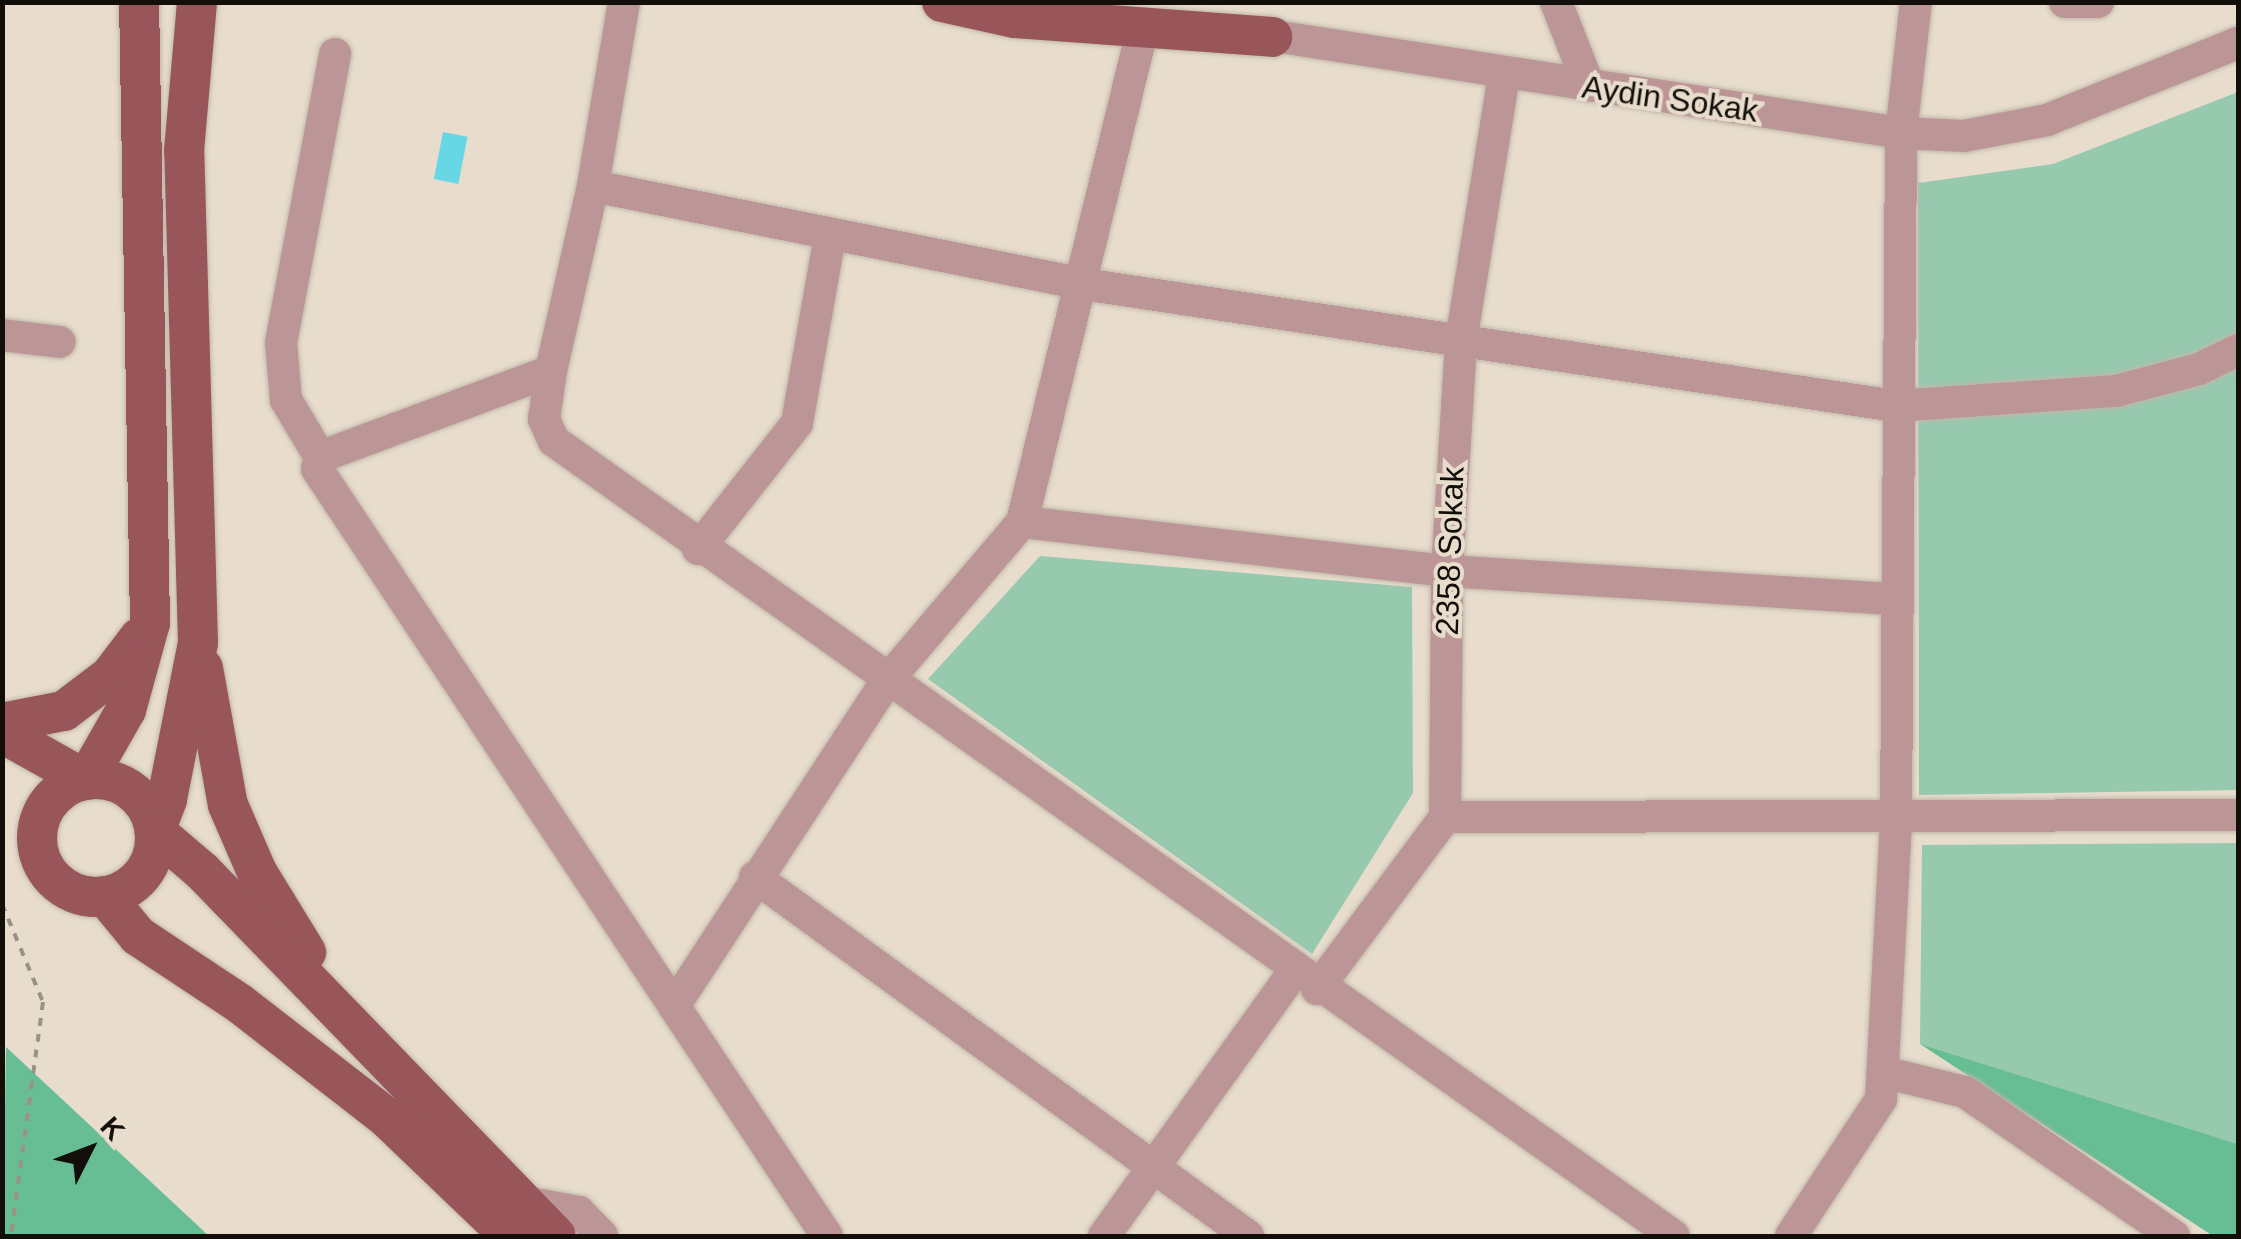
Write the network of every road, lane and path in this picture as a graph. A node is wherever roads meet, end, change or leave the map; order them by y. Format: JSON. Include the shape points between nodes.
{"nodes":[{"id":1,"x":138,"y":2,"type":"edge"},
{"id":2,"x":197,"y":2,"type":"edge"},
{"id":3,"x":624,"y":2,"type":"edge"},
{"id":4,"x":942,"y":2,"type":"edge"},
{"id":5,"x":1091,"y":2,"type":"edge"},
{"id":6,"x":1196,"y":2,"type":"edge"},
{"id":7,"x":1556,"y":2,"type":"edge"},
{"id":8,"x":1916,"y":2,"type":"edge"},
{"id":9,"x":2065,"y":2,"type":"edge"},
{"id":10,"x":2098,"y":2,"type":"edge"},
{"id":11,"x":1137,"y":15,"type":"edge"},
{"id":12,"x":1272,"y":37,"type":"junction"},
{"id":13,"x":2238,"y":43,"type":"edge"},
{"id":14,"x":335,"y":54,"type":"dead end"},
{"id":15,"x":1504,"y":76,"type":"junction"},
{"id":16,"x":1589,"y":86,"type":"junction"},
{"id":17,"x":1901,"y":133,"type":"junction"},
{"id":18,"x":593,"y":186,"type":"junction"},
{"id":19,"x":830,"y":236,"type":"junction"},
{"id":20,"x":1083,"y":284,"type":"junction"},
{"id":21,"x":2,"y":335,"type":"edge"},
{"id":22,"x":1460,"y":340,"type":"junction"},
{"id":23,"x":60,"y":342,"type":"dead end"},
{"id":24,"x":2238,"y":350,"type":"edge"},
{"id":25,"x":551,"y":371,"type":"junction"},
{"id":26,"x":1895,"y":406,"type":"junction"},
{"id":27,"x":320,"y":457,"type":"junction"},
{"id":28,"x":1022,"y":522,"type":"junction"},
{"id":29,"x":698,"y":549,"type":"junction"},
{"id":30,"x":1446,"y":571,"type":"junction"},
{"id":31,"x":1896,"y":599,"type":"junction"},
{"id":32,"x":150,"y":623,"type":"junction"},
{"id":33,"x":198,"y":643,"type":"junction"},
{"id":34,"x":886,"y":682,"type":"junction"},
{"id":35,"x":2,"y":723,"type":"edge"},
{"id":36,"x":2,"y":733,"type":"edge"},
{"id":37,"x":86,"y":780,"type":"junction"},
{"id":38,"x":2238,"y":815,"type":"edge"},
{"id":39,"x":1444,"y":817,"type":"junction"},
{"id":40,"x":1896,"y":820,"type":"junction"},
{"id":41,"x":154,"y":831,"type":"junction"},
{"id":42,"x":2,"y":835,"type":"edge"},
{"id":43,"x":38,"y":852,"type":"junction"},
{"id":44,"x":756,"y":878,"type":"junction"},
{"id":45,"x":105,"y":896,"type":"junction"},
{"id":46,"x":2,"y":904,"type":"edge"},
{"id":47,"x":1305,"y":980,"type":"junction"},
{"id":48,"x":674,"y":1006,"type":"junction"},
{"id":49,"x":1883,"y":1072,"type":"junction"},
{"id":50,"x":407,"y":1081,"type":"junction"},
{"id":51,"x":1150,"y":1168,"type":"junction"},
{"id":52,"x":517,"y":1220,"type":"edge"},
{"id":53,"x":11,"y":1236,"type":"edge"},
{"id":54,"x":556,"y":1236,"type":"edge"},
{"id":55,"x":602,"y":1236,"type":"edge"},
{"id":56,"x":827,"y":1236,"type":"edge"},
{"id":57,"x":1104,"y":1236,"type":"edge"},
{"id":58,"x":1248,"y":1236,"type":"edge"},
{"id":59,"x":1674,"y":1236,"type":"edge"},
{"id":60,"x":1791,"y":1236,"type":"edge"},
{"id":61,"x":2174,"y":1236,"type":"edge"}],
"edges":[{"from":1,"to":32,"type":"main road"},
{"from":2,"to":33,"type":"main road","via":[[184,151]]},
{"from":3,"to":18,"type":"street"},
{"from":4,"to":11,"type":"main road","via":[[1015,18]]},
{"from":5,"to":12,"type":"street","name":"Aydin Sokak"},
{"from":6,"to":12,"type":"main road"},
{"from":7,"to":16,"type":"street"},
{"from":8,"to":17,"type":"street"},
{"from":9,"to":10,"type":"street"},
{"from":11,"to":12,"type":"main road"},
{"from":11,"to":20,"type":"street"},
{"from":12,"to":15,"type":"street","name":"Aydin Sokak"},
{"from":13,"to":17,"type":"street","name":"Aydin Sokak","via":[[2047,120],[1964,136]]},
{"from":14,"to":27,"type":"street","via":[[281,343],[286,400]]},
{"from":15,"to":16,"type":"street","name":"Aydin Sokak"},
{"from":15,"to":22,"type":"street","name":"2358 Sokak"},
{"from":16,"to":17,"type":"street","name":"Aydin Sokak"},
{"from":17,"to":26,"type":"street"},
{"from":18,"to":19,"type":"street"},
{"from":18,"to":25,"type":"street"},
{"from":19,"to":20,"type":"street"},
{"from":19,"to":29,"type":"street","via":[[797,422]]},
{"from":20,"to":22,"type":"street"},
{"from":20,"to":28,"type":"street"},
{"from":21,"to":23,"type":"street"},
{"from":22,"to":26,"type":"street"},
{"from":22,"to":30,"type":"street","name":"2358 Sokak"},
{"from":24,"to":26,"type":"street","via":[[2199,370],[2116,391]]},
{"from":25,"to":27,"type":"street"},
{"from":25,"to":29,"type":"street","via":[[544,419],[554,441]]},
{"from":26,"to":31,"type":"street"},
{"from":27,"to":48,"type":"street","via":[[318,469]]},
{"from":28,"to":30,"type":"street"},
{"from":28,"to":34,"type":"street"},
{"from":29,"to":34,"type":"street"},
{"from":30,"to":31,"type":"street"},
{"from":30,"to":39,"type":"street","name":"2358 Sokak"},
{"from":31,"to":40,"type":"street"},
{"from":32,"to":35,"type":"main road","via":[[110,676],[64,710]]},
{"from":32,"to":37,"type":"main road","via":[[126,710]]},
{"from":33,"to":41,"type":"main road","via":[[168,799]]},
{"from":33,"to":50,"type":"main road","via":[[222,788],[257,872],[287,925]]},
{"from":34,"to":44,"type":"street"},
{"from":34,"to":47,"type":"street"},
{"from":36,"to":37,"type":"main road"},
{"from":37,"to":41,"type":"main road","via":[[123,786],[149,812]]},
{"from":37,"to":43,"type":"main road","via":[[52,798],[42,814]]},
{"from":38,"to":40,"type":"street"},
{"from":39,"to":40,"type":"street"},
{"from":39,"to":47,"type":"street"},
{"from":40,"to":49,"type":"street"},
{"from":41,"to":45,"type":"main road","via":[[154,849],[137,880]]},
{"from":41,"to":50,"type":"main road"},
{"from":42,"to":43,"type":"main road"},
{"from":43,"to":45,"type":"main road","via":[[56,882]]},
{"from":44,"to":48,"type":"street"},
{"from":44,"to":51,"type":"street"},
{"from":45,"to":52,"type":"main road","via":[[138,936],[239,1002]]},
{"from":46,"to":53,"type":"path","via":[[43,1002]]},
{"from":47,"to":51,"type":"street"},
{"from":47,"to":59,"type":"street"},
{"from":48,"to":56,"type":"street"},
{"from":49,"to":60,"type":"street","via":[[1882,1099]]},
{"from":49,"to":61,"type":"street","via":[[1965,1092]]},
{"from":50,"to":52,"type":"main road"},
{"from":51,"to":57,"type":"street"},
{"from":51,"to":58,"type":"street"},
{"from":52,"to":54,"type":"main road"},
{"from":52,"to":55,"type":"street","via":[[579,1212]]}]}
